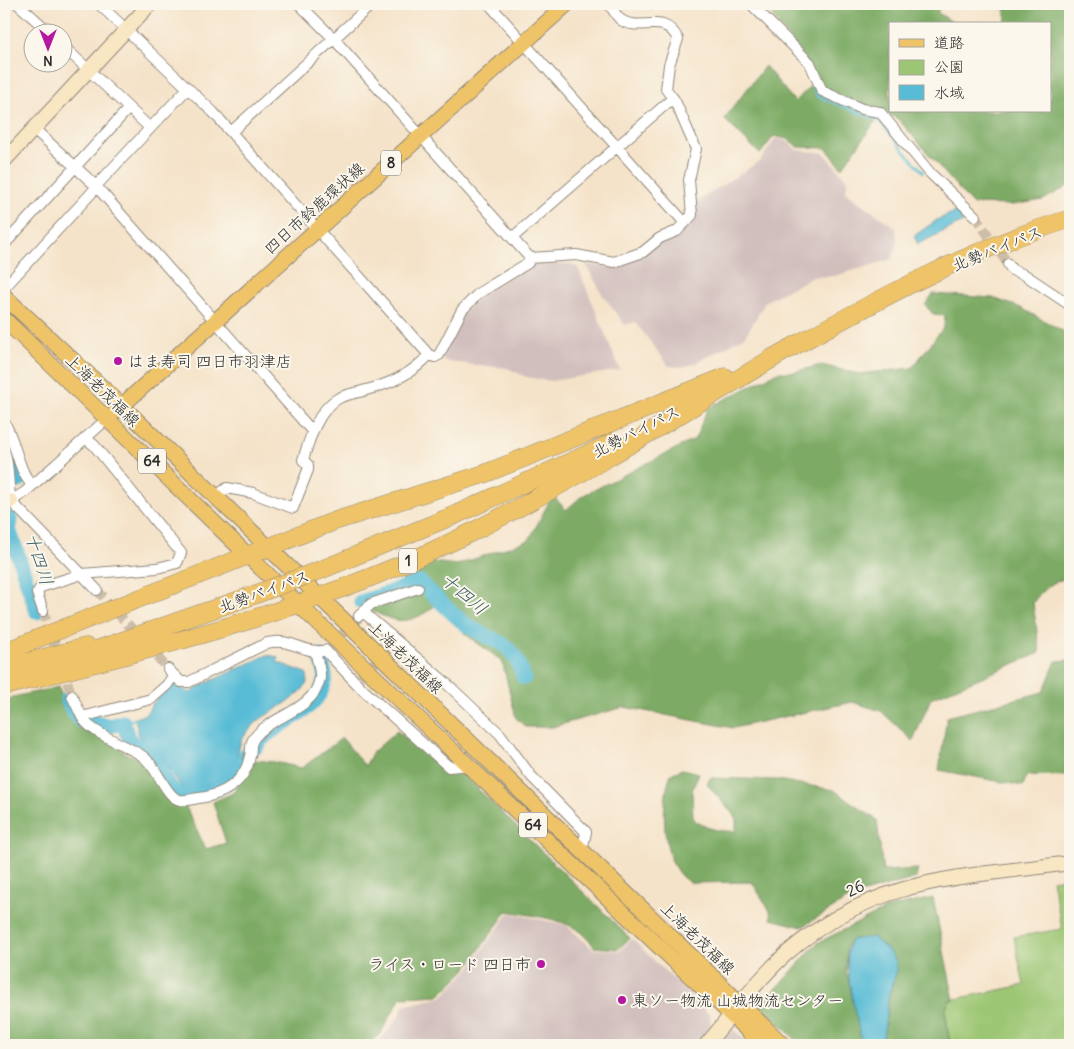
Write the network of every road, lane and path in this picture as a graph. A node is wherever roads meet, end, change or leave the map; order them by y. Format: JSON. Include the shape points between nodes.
{"nodes":[{"id":1,"x":18,"y":4,"type":"edge"},
{"id":2,"x":99,"y":4,"type":"edge"},
{"id":3,"x":150,"y":4,"type":"edge"},
{"id":4,"x":299,"y":4,"type":"edge"},
{"id":5,"x":372,"y":4,"type":"edge"},
{"id":6,"x":489,"y":4,"type":"edge"},
{"id":7,"x":567,"y":4,"type":"edge"},
{"id":8,"x":609,"y":4,"type":"edge"},
{"id":9,"x":751,"y":4,"type":"edge"},
{"id":10,"x":38,"y":22,"type":"edge"},
{"id":11,"x":126,"y":29,"type":"junction"},
{"id":12,"x":333,"y":38,"type":"junction"},
{"id":13,"x":525,"y":44,"type":"junction"},
{"id":14,"x":72,"y":55,"type":"edge"},
{"id":15,"x":88,"y":69,"type":"junction"},
{"id":16,"x":188,"y":88,"type":"junction"},
{"id":17,"x":673,"y":98,"type":"junction"},
{"id":18,"x":129,"y":108,"type":"junction"},
{"id":19,"x":33,"y":128,"type":"junction"},
{"id":20,"x":150,"y":128,"type":"junction"},
{"id":21,"x":231,"y":132,"type":"junction"},
{"id":22,"x":421,"y":136,"type":"junction"},
{"id":23,"x":617,"y":147,"type":"junction"},
{"id":24,"x":4,"y":161,"type":"edge"},
{"id":25,"x":75,"y":167,"type":"junction"},
{"id":26,"x":96,"y":187,"type":"junction"},
{"id":27,"x":974,"y":216,"type":"tunnel mouth"},
{"id":28,"x":1070,"y":219,"type":"edge"},
{"id":29,"x":685,"y":224,"type":"junction"},
{"id":30,"x":317,"y":229,"type":"junction"},
{"id":31,"x":512,"y":238,"type":"junction"},
{"id":32,"x":4,"y":245,"type":"edge"},
{"id":33,"x":530,"y":258,"type":"junction"},
{"id":34,"x":1008,"y":264,"type":"tunnel mouth"},
{"id":35,"x":4,"y":288,"type":"edge"},
{"id":36,"x":4,"y":296,"type":"edge"},
{"id":37,"x":1070,"y":305,"type":"edge"},
{"id":38,"x":5,"y":322,"type":"edge"},
{"id":39,"x":214,"y":322,"type":"junction"},
{"id":40,"x":430,"y":355,"type":"junction"},
{"id":41,"x":778,"y":355,"type":"junction"},
{"id":42,"x":122,"y":406,"type":"junction"},
{"id":43,"x":107,"y":419,"type":"junction"},
{"id":44,"x":4,"y":422,"type":"edge"},
{"id":45,"x":312,"y":431,"type":"junction"},
{"id":46,"x":85,"y":438,"type":"junction"},
{"id":47,"x":4,"y":450,"type":"edge"},
{"id":48,"x":32,"y":485,"type":"junction"},
{"id":49,"x":214,"y":498,"type":"junction"},
{"id":50,"x":8,"y":503,"type":"edge"},
{"id":51,"x":267,"y":546,"type":"junction"},
{"id":52,"x":248,"y":554,"type":"junction"},
{"id":53,"x":82,"y":574,"type":"junction"},
{"id":54,"x":418,"y":588,"type":"dead end"},
{"id":55,"x":97,"y":590,"type":"tunnel mouth"},
{"id":56,"x":320,"y":597,"type":"junction"},
{"id":57,"x":298,"y":604,"type":"junction"},
{"id":58,"x":43,"y":611,"type":"tunnel mouth"},
{"id":59,"x":190,"y":618,"type":"junction"},
{"id":60,"x":397,"y":641,"type":"junction"},
{"id":61,"x":389,"y":650,"type":"tunnel mouth"},
{"id":62,"x":322,"y":651,"type":"junction"},
{"id":63,"x":4,"y":652,"type":"edge"},
{"id":64,"x":4,"y":668,"type":"edge"},
{"id":65,"x":4,"y":681,"type":"edge"},
{"id":66,"x":4,"y":686,"type":"edge"},
{"id":67,"x":72,"y":696,"type":"tunnel mouth"},
{"id":68,"x":82,"y":716,"type":"junction"},
{"id":69,"x":470,"y":765,"type":"junction"},
{"id":70,"x":582,"y":851,"type":"junction"},
{"id":71,"x":1070,"y":863,"type":"edge"},
{"id":72,"x":737,"y":1010,"type":"junction"},
{"id":73,"x":706,"y":1045,"type":"edge"},
{"id":74,"x":763,"y":1045,"type":"edge"},
{"id":75,"x":783,"y":1045,"type":"edge"}],
"edges":[{"from":1,"to":10,"type":"street"},
{"from":2,"to":11,"type":"street"},
{"from":3,"to":11,"type":"street"},
{"from":4,"to":12,"type":"street"},
{"from":5,"to":12,"type":"street"},
{"from":6,"to":13,"type":"street"},
{"from":7,"to":13,"type":"main road","name":"四日市鈴鹿環状線","number":"8"},
{"from":8,"to":17,"type":"street","via":[[619,18],[627,22],[660,23],[677,36],[678,44],[669,65],[666,89]]},
{"from":9,"to":27,"type":"street","via":[[810,62],[822,91],[862,109],[880,112],[930,173]]},
{"from":11,"to":15,"type":"street"},
{"from":11,"to":16,"type":"street"},
{"from":12,"to":21,"type":"street"},
{"from":12,"to":22,"type":"street"},
{"from":13,"to":22,"type":"main road","name":"四日市鈴鹿環状線","number":"8"},
{"from":13,"to":23,"type":"street"},
{"from":14,"to":15,"type":"street"},
{"from":15,"to":18,"type":"street"},
{"from":15,"to":19,"type":"street"},
{"from":16,"to":20,"type":"street"},
{"from":16,"to":21,"type":"street"},
{"from":17,"to":23,"type":"street"},
{"from":17,"to":29,"type":"street","via":[[696,149],[689,180],[692,215]]},
{"from":18,"to":20,"type":"street"},
{"from":18,"to":25,"type":"street"},
{"from":19,"to":24,"type":"street"},
{"from":19,"to":25,"type":"street"},
{"from":20,"to":26,"type":"street"},
{"from":21,"to":30,"type":"street"},
{"from":22,"to":30,"type":"main road","name":"四日市鈴鹿環状線","number":"8"},
{"from":22,"to":31,"type":"street"},
{"from":23,"to":29,"type":"street"},
{"from":23,"to":31,"type":"street"},
{"from":25,"to":26,"type":"street"},
{"from":25,"to":32,"type":"street"},
{"from":26,"to":35,"type":"street"},
{"from":26,"to":39,"type":"street"},
{"from":28,"to":41,"type":"highway","name":"北勢バイパス","number":"1","via":[[956,263]]},
{"from":29,"to":33,"type":"street","via":[[643,252],[614,262],[576,256]]},
{"from":30,"to":39,"type":"main road","name":"四日市鈴鹿環状線","number":"8"},
{"from":30,"to":40,"type":"street"},
{"from":31,"to":33,"type":"street"},
{"from":33,"to":40,"type":"street","via":[[528,263],[479,292],[462,310],[439,355]]},
{"from":34,"to":37,"type":"street","via":[[1012,270]]},
{"from":36,"to":42,"type":"main road","name":"上海老茂福線","number":"64"},
{"from":38,"to":43,"type":"main road","name":"上海老茂福線","number":"64"},
{"from":39,"to":42,"type":"main road","name":"四日市鈴鹿環状線","number":"8"},
{"from":39,"to":45,"type":"street"},
{"from":40,"to":45,"type":"street","via":[[391,383],[338,398]]},
{"from":41,"to":51,"type":"highway","number":"1","via":[[484,474]]},
{"from":41,"to":56,"type":"highway","number":"1","via":[[594,466],[471,532]]},
{"from":41,"to":59,"type":"highway","name":"北勢バイパス","number":"1","bridge":true,"via":[[667,416],[446,518],[323,569]]},
{"from":42,"to":43,"type":"main road","name":"四日市鈴鹿環状線","number":"8"},
{"from":42,"to":49,"type":"main road","name":"上海老茂福線","number":"64"},
{"from":43,"to":46,"type":"street"},
{"from":43,"to":52,"type":"main road","name":"上海老茂福線","number":"64"},
{"from":44,"to":48,"type":"street","via":[[25,477]]},
{"from":45,"to":49,"type":"street","via":[[303,460],[308,470],[293,508],[253,493],[227,488]]},
{"from":46,"to":48,"type":"street"},
{"from":46,"to":53,"type":"street","via":[[181,553],[177,563],[157,568]]},
{"from":47,"to":50,"type":"street","via":[[10,469]]},
{"from":48,"to":50,"type":"street"},
{"from":49,"to":51,"type":"main road","name":"上海老茂福線","number":"64"},
{"from":50,"to":53,"type":"street"},
{"from":51,"to":52,"type":"highway","number":"1"},
{"from":51,"to":56,"type":"main road","name":"上海老茂福線","number":"64"},
{"from":52,"to":57,"type":"main road","name":"上海老茂福線","number":"64"},
{"from":52,"to":63,"type":"highway","number":"1"},
{"from":53,"to":55,"type":"street"},
{"from":53,"to":58,"type":"street","via":[[37,590]]},
{"from":54,"to":60,"type":"street","via":[[371,604],[361,615]]},
{"from":56,"to":57,"type":"highway","number":"1"},
{"from":56,"to":70,"type":"main road","name":"上海老茂福線","number":"64"},
{"from":57,"to":66,"type":"highway","number":"1","via":[[162,646]]},
{"from":57,"to":69,"type":"main road","name":"上海老茂福線","number":"64"},
{"from":59,"to":64,"type":"highway","name":"北勢バイパス","number":"1"},
{"from":59,"to":65,"type":"highway","name":"北勢バイパス","number":"1"},
{"from":60,"to":61,"type":"street"},
{"from":60,"to":70,"type":"street","via":[[500,734],[531,776],[586,832]]},
{"from":62,"to":68,"type":"street","via":[[277,640],[189,682],[182,682],[170,672],[167,685],[151,699]]},
{"from":62,"to":68,"type":"street","via":[[320,677],[310,699],[260,732],[251,745],[251,754],[239,779],[216,796],[175,798],[169,794],[153,764],[90,728]]},
{"from":62,"to":69,"type":"street","via":[[358,680],[449,767]]},
{"from":67,"to":68,"type":"street"},
{"from":69,"to":72,"type":"main road","name":"上海老茂福線","number":"64"},
{"from":70,"to":72,"type":"main road","name":"上海老茂福線","number":"64"},
{"from":71,"to":72,"type":"street","name":"26","via":[[927,882],[876,898],[815,931],[786,955]]},
{"from":72,"to":73,"type":"street","name":"26"},
{"from":72,"to":74,"type":"main road","name":"上海老茂福線","number":"64"},
{"from":72,"to":75,"type":"main road","name":"上海老茂福線","number":"64"}]}
